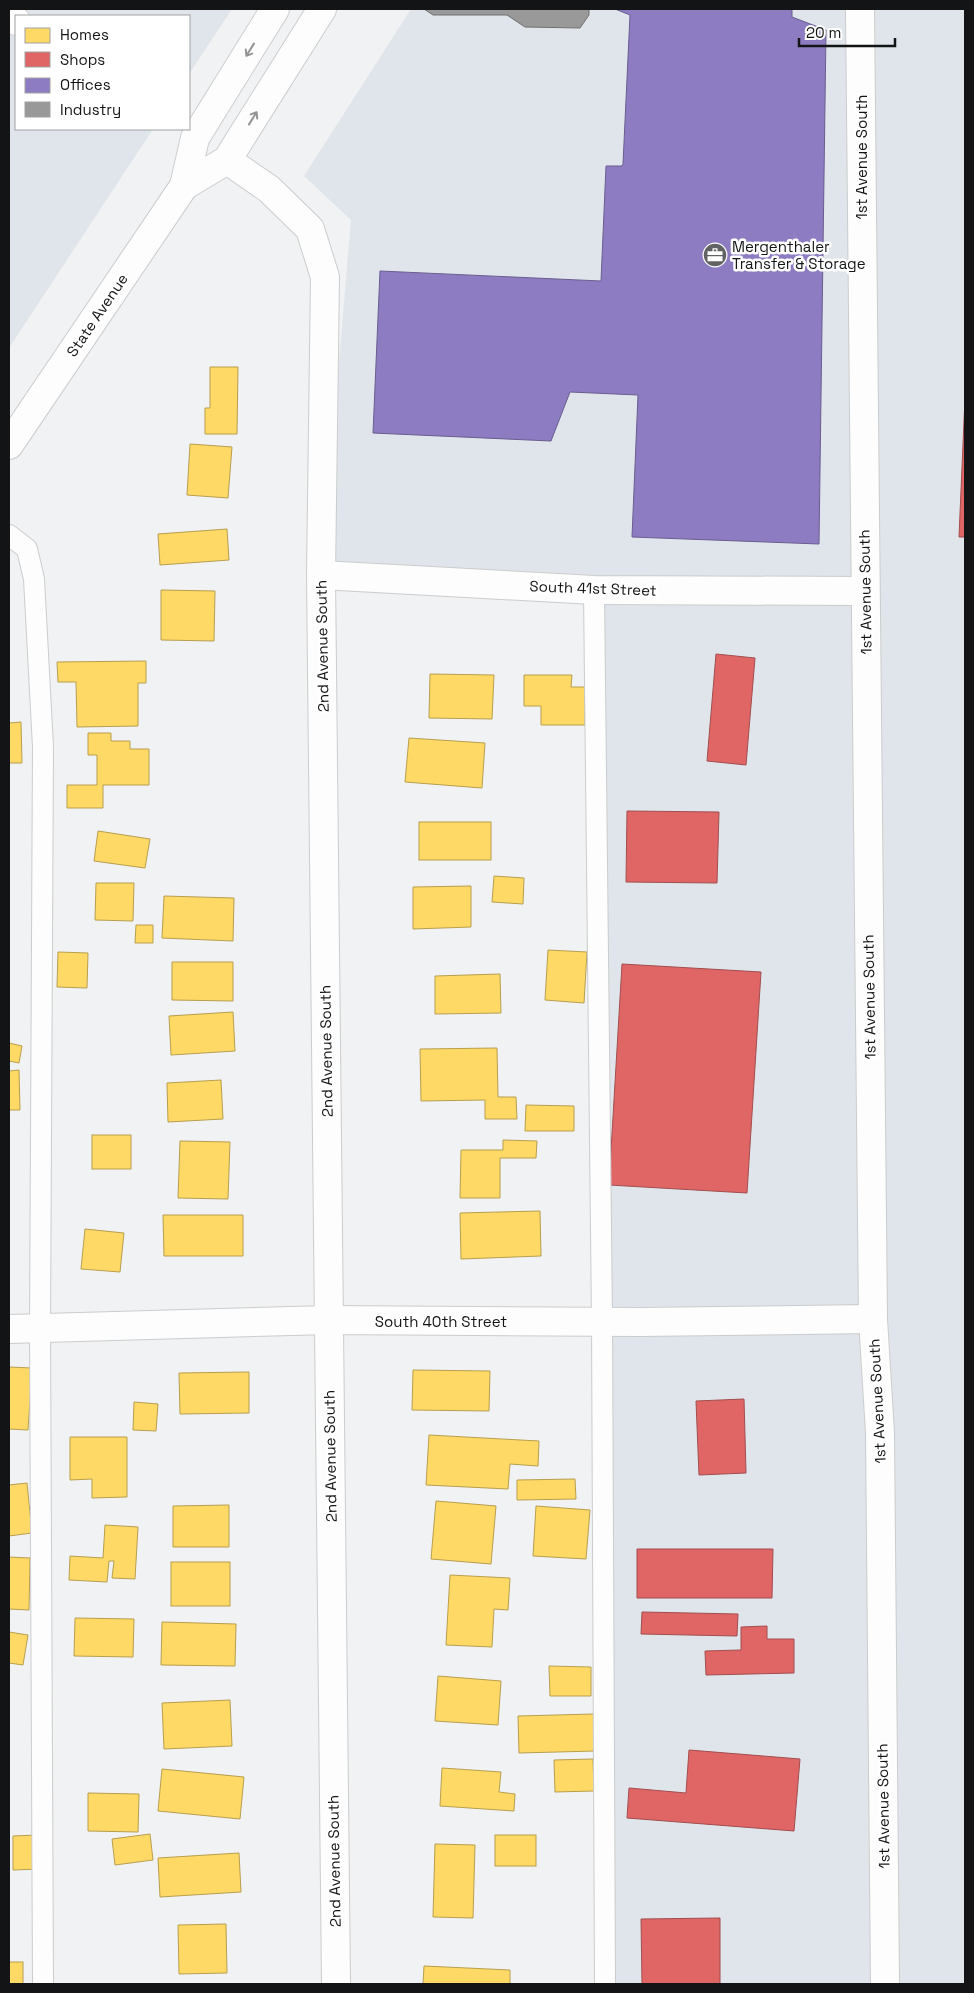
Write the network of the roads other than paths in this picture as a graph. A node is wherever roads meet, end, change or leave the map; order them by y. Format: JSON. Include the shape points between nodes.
{"nodes":[{"id":1,"x":275,"y":9,"type":"edge"},
{"id":2,"x":322,"y":9,"type":"edge"},
{"id":3,"x":860,"y":9,"type":"edge"},
{"id":4,"x":188,"y":133,"type":"edge"},
{"id":5,"x":227,"y":160,"type":"junction"},
{"id":6,"x":184,"y":186,"type":"junction"},
{"id":7,"x":9,"y":445,"type":"edge"},
{"id":8,"x":9,"y":535,"type":"edge"},
{"id":9,"x":322,"y":575,"type":"junction"},
{"id":10,"x":594,"y":590,"type":"junction"},
{"id":11,"x":864,"y":591,"type":"junction"},
{"id":12,"x":873,"y":1319,"type":"junction"},
{"id":13,"x":329,"y":1320,"type":"junction"},
{"id":14,"x":602,"y":1322,"type":"junction"},
{"id":15,"x":9,"y":1329,"type":"edge"},
{"id":16,"x":40,"y":1329,"type":"junction"},
{"id":17,"x":43,"y":1984,"type":"edge"},
{"id":18,"x":336,"y":1984,"type":"edge"},
{"id":19,"x":605,"y":1984,"type":"edge"},
{"id":20,"x":885,"y":1984,"type":"edge"}],
"edges":[{"from":1,"to":4,"type":"street","name":"State Avenue","one_way":true},
{"from":5,"to":2,"type":"street","name":"State Avenue","one_way":true},
{"from":3,"to":11,"type":"street","name":"1st Avenue South"},
{"from":4,"to":5,"type":"street","name":"2nd Avenue South"},
{"from":4,"to":6,"type":"street","name":"State Avenue"},
{"from":5,"to":6,"type":"street","name":"State Avenue"},
{"from":5,"to":9,"type":"street","name":"2nd Avenue South","via":[[269,189],[310,229],[325,277]]},
{"from":6,"to":7,"type":"street","name":"State Avenue"},
{"from":8,"to":16,"type":"lane","via":[[27,549],[34,579],[43,747]]},
{"from":9,"to":10,"type":"street","name":"South 41st Street"},
{"from":9,"to":13,"type":"street","name":"2nd Avenue South"},
{"from":10,"to":11,"type":"street","name":"South 41st Street"},
{"from":10,"to":14,"type":"lane"},
{"from":11,"to":12,"type":"street","name":"1st Avenue South"},
{"from":12,"to":14,"type":"street","name":"South 40th Street"},
{"from":12,"to":20,"type":"street","name":"1st Avenue South","via":[[880,1433]]},
{"from":13,"to":14,"type":"street","name":"South 40th Street"},
{"from":13,"to":16,"type":"street","name":"South 40th Street"},
{"from":13,"to":18,"type":"street","name":"2nd Avenue South"},
{"from":14,"to":19,"type":"lane"},
{"from":15,"to":16,"type":"street","name":"South 40th Street"},
{"from":16,"to":17,"type":"lane"}]}
